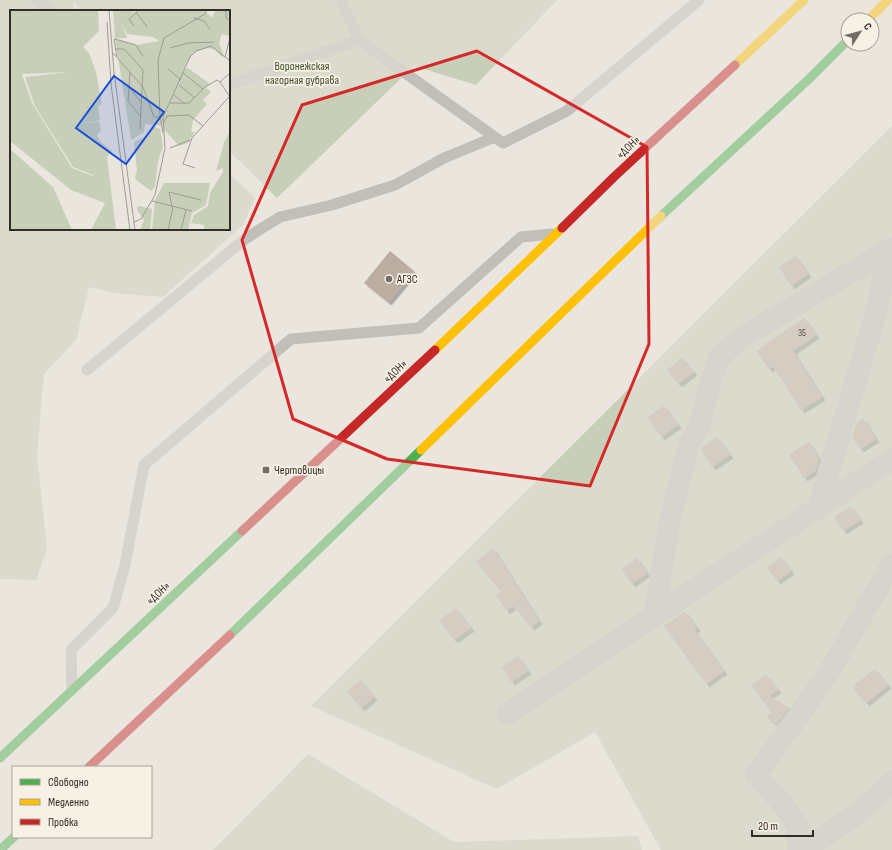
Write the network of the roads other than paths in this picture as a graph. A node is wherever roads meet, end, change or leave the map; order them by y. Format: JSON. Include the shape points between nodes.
{"nodes":[{"id":1,"x":37,"y":0,"type":"edge"},
{"id":2,"x":341,"y":0,"type":"edge"},
{"id":3,"x":699,"y":0,"type":"edge"},
{"id":4,"x":804,"y":0,"type":"edge"},
{"id":5,"x":888,"y":0,"type":"edge"},
{"id":6,"x":50,"y":10,"type":"edge"},
{"id":7,"x":876,"y":12,"type":"edge"},
{"id":8,"x":359,"y":40,"type":"junction"},
{"id":9,"x":840,"y":48,"type":"edge"},
{"id":10,"x":230,"y":85,"type":"edge"},
{"id":11,"x":495,"y":137,"type":"junction"},
{"id":12,"x":557,"y":233,"type":"junction"},
{"id":13,"x":890,"y":250,"type":"edge"},
{"id":14,"x":87,"y":370,"type":"dead end"},
{"id":15,"x":892,"y":459,"type":"edge"},
{"id":16,"x":818,"y":508,"type":"junction"},
{"id":17,"x":892,"y":564,"type":"edge"},
{"id":18,"x":654,"y":617,"type":"junction"},
{"id":19,"x":72,"y":690,"type":"junction"},
{"id":20,"x":508,"y":714,"type":"dead end"},
{"id":21,"x":0,"y":758,"type":"edge"},
{"id":22,"x":90,"y":766,"type":"edge"},
{"id":23,"x":892,"y":781,"type":"edge"},
{"id":24,"x":13,"y":838,"type":"edge"},
{"id":25,"x":0,"y":850,"type":"edge"},
{"id":26,"x":799,"y":850,"type":"edge"}],
"edges":[{"from":1,"to":6,"type":"lane"},
{"from":2,"to":8,"type":"lane"},
{"from":3,"to":11,"type":"lane","via":[[567,111],[503,143]]},
{"from":4,"to":12,"type":"highway","name":"«ДОН»"},
{"from":5,"to":7,"type":"highway"},
{"from":8,"to":10,"type":"lane"},
{"from":8,"to":11,"type":"lane"},
{"from":9,"to":22,"type":"highway","via":[[660,216],[241,625]]},
{"from":11,"to":14,"type":"lane","via":[[444,158],[395,185],[332,205],[280,217],[245,239]]},
{"from":12,"to":19,"type":"highway","name":"«ДОН»"},
{"from":12,"to":19,"type":"lane","via":[[521,237],[419,328],[291,339],[144,465],[125,565],[113,608],[71,650]]},
{"from":13,"to":16,"type":"street","via":[[878,306]]},
{"from":13,"to":18,"type":"street","via":[[742,337],[720,356],[700,424],[688,447],[671,515]]},
{"from":15,"to":16,"type":"street"},
{"from":16,"to":18,"type":"street"},
{"from":17,"to":26,"type":"street","via":[[826,677],[756,775],[783,804],[798,826]]},
{"from":18,"to":20,"type":"street"},
{"from":19,"to":21,"type":"highway","name":"«ДОН»"},
{"from":23,"to":26,"type":"street","via":[[872,802],[824,837]]},
{"from":24,"to":25,"type":"highway"}]}
